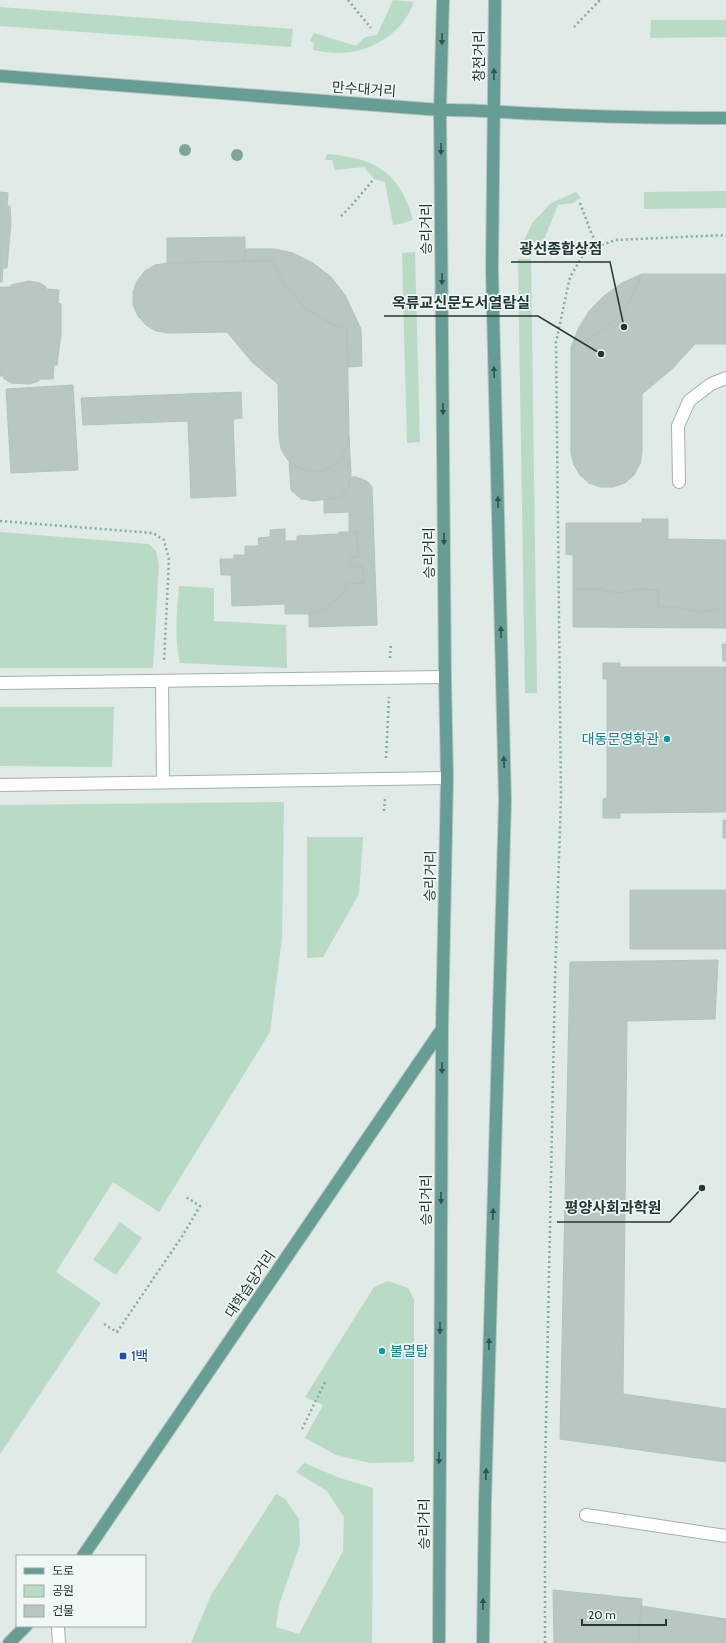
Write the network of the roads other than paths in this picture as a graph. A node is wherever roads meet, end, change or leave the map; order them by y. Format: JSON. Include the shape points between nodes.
{"nodes":[{"id":1,"x":443,"y":0,"type":"edge"},
{"id":2,"x":495,"y":0,"type":"edge"},
{"id":3,"x":0,"y":76,"type":"edge"},
{"id":4,"x":440,"y":110,"type":"junction"},
{"id":5,"x":494,"y":112,"type":"junction"},
{"id":6,"x":726,"y":118,"type":"edge"},
{"id":7,"x":726,"y":378,"type":"edge"},
{"id":8,"x":679,"y":482,"type":"dead end"},
{"id":9,"x":445,"y":677,"type":"junction"},
{"id":10,"x":162,"y":681,"type":"junction"},
{"id":11,"x":0,"y":683,"type":"edge"},
{"id":12,"x":448,"y":778,"type":"junction"},
{"id":13,"x":163,"y":782,"type":"junction"},
{"id":14,"x":0,"y":785,"type":"edge"},
{"id":15,"x":442,"y":1029,"type":"junction"},
{"id":16,"x":586,"y":1515,"type":"dead end"},
{"id":17,"x":726,"y":1536,"type":"edge"},
{"id":18,"x":84,"y":1555,"type":"edge"},
{"id":19,"x":25,"y":1627,"type":"edge"},
{"id":20,"x":58,"y":1627,"type":"edge"},
{"id":21,"x":9,"y":1643,"type":"edge"},
{"id":22,"x":59,"y":1643,"type":"edge"},
{"id":23,"x":439,"y":1643,"type":"edge"},
{"id":24,"x":482,"y":1643,"type":"edge"}],
"edges":[{"from":1,"to":4,"type":"main road","one_way":true},
{"from":5,"to":2,"type":"main road","name":"창전거리","one_way":true},
{"from":3,"to":4,"type":"main road","name":"만수대거리"},
{"from":4,"to":5,"type":"main road","name":"만수대거리"},
{"from":4,"to":9,"type":"main road","name":"승리거리","one_way":true},
{"from":5,"to":6,"type":"main road","name":"만수대거리","via":[[633,118]]},
{"from":24,"to":5,"type":"main road","one_way":true,"via":[[505,801],[492,269]]},
{"from":7,"to":8,"type":"street","via":[[711,384],[689,401],[678,426]]},
{"from":9,"to":10,"type":"street"},
{"from":9,"to":12,"type":"main road","name":"승리거리"},
{"from":10,"to":11,"type":"street"},
{"from":10,"to":13,"type":"street"},
{"from":12,"to":13,"type":"street"},
{"from":12,"to":15,"type":"main road","name":"승리거리"},
{"from":13,"to":14,"type":"street"},
{"from":15,"to":18,"type":"main road","name":"대학습당거리"},
{"from":15,"to":23,"type":"main road","name":"승리거리","one_way":true},
{"from":16,"to":17,"type":"street"},
{"from":19,"to":21,"type":"main road"},
{"from":20,"to":22,"type":"street"}]}
